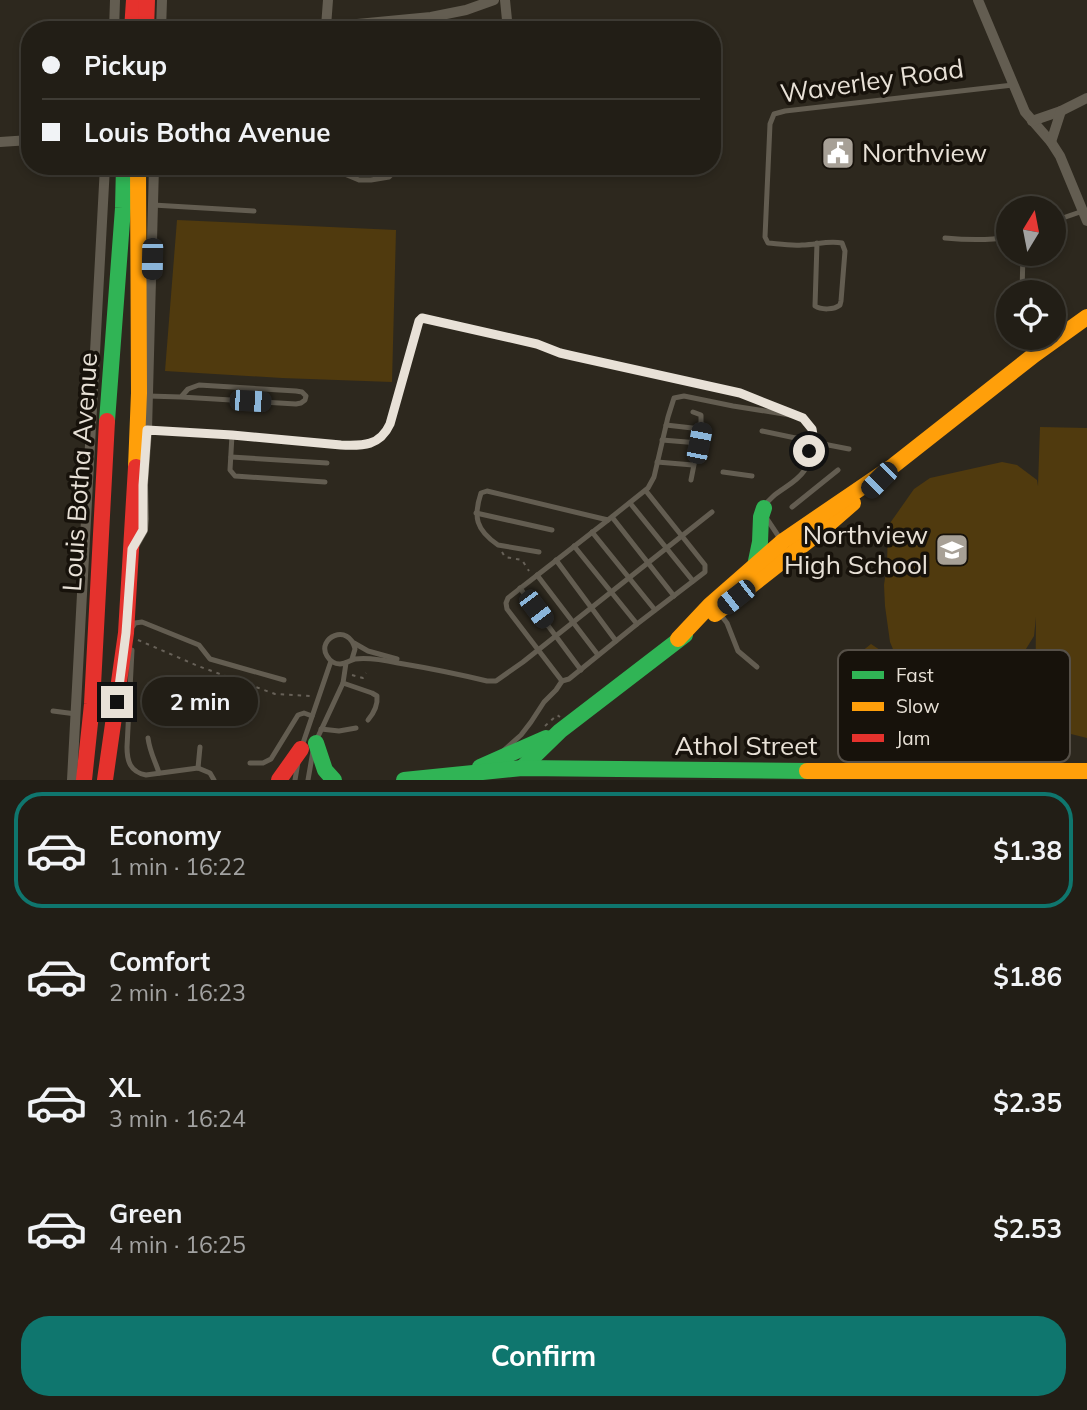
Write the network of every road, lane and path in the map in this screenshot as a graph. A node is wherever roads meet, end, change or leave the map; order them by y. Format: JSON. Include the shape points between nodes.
{"nodes":[{"id":1,"x":116,"y":0,"type":"edge"},
{"id":2,"x":134,"y":0,"type":"edge"},
{"id":3,"x":147,"y":0,"type":"edge"},
{"id":4,"x":162,"y":0,"type":"edge"},
{"id":5,"x":328,"y":0,"type":"edge"},
{"id":6,"x":494,"y":0,"type":"edge"},
{"id":7,"x":505,"y":0,"type":"edge"},
{"id":8,"x":978,"y":0,"type":"edge"},
{"id":9,"x":115,"y":21,"type":"edge"},
{"id":10,"x":133,"y":21,"type":"edge"},
{"id":11,"x":146,"y":21,"type":"edge"},
{"id":12,"x":161,"y":21,"type":"edge"},
{"id":13,"x":326,"y":21,"type":"edge"},
{"id":14,"x":399,"y":21,"type":"edge"},
{"id":15,"x":507,"y":21,"type":"edge"},
{"id":16,"x":1013,"y":85,"type":"junction"},
{"id":17,"x":1087,"y":98,"type":"edge"},
{"id":18,"x":1061,"y":111,"type":"junction"},
{"id":19,"x":1032,"y":121,"type":"junction"},
{"id":20,"x":21,"y":141,"type":"edge"},
{"id":21,"x":0,"y":142,"type":"edge"},
{"id":22,"x":1051,"y":142,"type":"junction"},
{"id":23,"x":105,"y":175,"type":"edge"},
{"id":24,"x":124,"y":175,"type":"edge"},
{"id":25,"x":138,"y":175,"type":"edge"},
{"id":26,"x":154,"y":175,"type":"edge"},
{"id":27,"x":347,"y":175,"type":"edge"},
{"id":28,"x":391,"y":175,"type":"edge"},
{"id":29,"x":153,"y":205,"type":"junction"},
{"id":30,"x":254,"y":211,"type":"dead end"},
{"id":31,"x":1085,"y":216,"type":"edge"},
{"id":32,"x":1066,"y":219,"type":"edge"},
{"id":33,"x":945,"y":239,"type":"dead end"},
{"id":34,"x":996,"y":239,"type":"edge"},
{"id":35,"x":817,"y":243,"type":"junction"},
{"id":36,"x":1087,"y":317,"type":"edge"},
{"id":37,"x":148,"y":396,"type":"junction"},
{"id":38,"x":181,"y":397,"type":"junction"},
{"id":39,"x":693,"y":412,"type":"dead end"},
{"id":40,"x":803,"y":418,"type":"junction"},
{"id":41,"x":666,"y":425,"type":"junction"},
{"id":42,"x":701,"y":429,"type":"junction"},
{"id":43,"x":147,"y":430,"type":"junction"},
{"id":44,"x":762,"y":431,"type":"dead end"},
{"id":45,"x":232,"y":435,"type":"junction"},
{"id":46,"x":813,"y":435,"type":"junction"},
{"id":47,"x":662,"y":440,"type":"junction"},
{"id":48,"x":805,"y":440,"type":"junction"},
{"id":49,"x":699,"y":443,"type":"junction"},
{"id":50,"x":818,"y":443,"type":"junction"},
{"id":51,"x":810,"y":448,"type":"junction"},
{"id":52,"x":849,"y":449,"type":"dead end"},
{"id":53,"x":231,"y":457,"type":"junction"},
{"id":54,"x":657,"y":462,"type":"junction"},
{"id":55,"x":327,"y":463,"type":"dead end"},
{"id":56,"x":693,"y":465,"type":"junction"},
{"id":57,"x":838,"y":470,"type":"dead end"},
{"id":58,"x":723,"y":472,"type":"dead end"},
{"id":59,"x":752,"y":476,"type":"dead end"},
{"id":60,"x":691,"y":480,"type":"dead end"},
{"id":61,"x":325,"y":482,"type":"dead end"},
{"id":62,"x":646,"y":491,"type":"junction"},
{"id":63,"x":630,"y":503,"type":"junction"},
{"id":64,"x":792,"y":508,"type":"dead end"},
{"id":65,"x":764,"y":509,"type":"junction"},
{"id":66,"x":712,"y":512,"type":"dead end"},
{"id":67,"x":476,"y":513,"type":"junction"},
{"id":68,"x":610,"y":519,"type":"junction"},
{"id":69,"x":552,"y":530,"type":"dead end"},
{"id":70,"x":592,"y":532,"type":"junction"},
{"id":71,"x":502,"y":546,"type":"junction"},
{"id":72,"x":574,"y":546,"type":"junction"},
{"id":73,"x":788,"y":547,"type":"junction"},
{"id":74,"x":132,"y":549,"type":"junction"},
{"id":75,"x":539,"y":552,"type":"dead end"},
{"id":76,"x":556,"y":560,"type":"junction"},
{"id":77,"x":755,"y":566,"type":"junction"},
{"id":78,"x":535,"y":577,"type":"junction"},
{"id":79,"x":693,"y":582,"type":"junction"},
{"id":80,"x":520,"y":589,"type":"junction"},
{"id":81,"x":674,"y":596,"type":"junction"},
{"id":82,"x":655,"y":610,"type":"junction"},
{"id":83,"x":718,"y":612,"type":"junction"},
{"id":84,"x":636,"y":624,"type":"junction"},
{"id":85,"x":132,"y":637,"type":"joint"},
{"id":86,"x":678,"y":639,"type":"junction"},
{"id":87,"x":616,"y":641,"type":"junction"},
{"id":88,"x":354,"y":643,"type":"junction"},
{"id":89,"x":132,"y":648,"type":"dead end"},
{"id":90,"x":598,"y":655,"type":"junction"},
{"id":91,"x":352,"y":659,"type":"junction"},
{"id":92,"x":331,"y":662,"type":"junction"},
{"id":93,"x":346,"y":663,"type":"junction"},
{"id":94,"x":410,"y":664,"type":"junction"},
{"id":95,"x":757,"y":667,"type":"dead end"},
{"id":96,"x":581,"y":670,"type":"junction"},
{"id":97,"x":345,"y":673,"type":"junction"},
{"id":98,"x":366,"y":673,"type":"dead end"},
{"id":99,"x":284,"y":680,"type":"dead end"},
{"id":100,"x":562,"y":681,"type":"junction"},
{"id":101,"x":343,"y":684,"type":"junction"},
{"id":102,"x":319,"y":697,"type":"junction"},
{"id":103,"x":53,"y":711,"type":"dead end"},
{"id":104,"x":76,"y":714,"type":"junction"},
{"id":105,"x":312,"y":716,"type":"junction"},
{"id":106,"x":368,"y":720,"type":"dead end"},
{"id":107,"x":356,"y":728,"type":"dead end"},
{"id":108,"x":557,"y":733,"type":"junction"},
{"id":109,"x":148,"y":738,"type":"dead end"},
{"id":110,"x":82,"y":740,"type":"junction"},
{"id":111,"x":312,"y":740,"type":"junction"},
{"id":112,"x":200,"y":747,"type":"dead end"},
{"id":113,"x":494,"y":761,"type":"junction"},
{"id":114,"x":250,"y":763,"type":"dead end"},
{"id":115,"x":198,"y":768,"type":"junction"},
{"id":116,"x":565,"y":768,"type":"junction"},
{"id":117,"x":1087,"y":771,"type":"edge"},
{"id":118,"x":472,"y":772,"type":"junction"},
{"id":119,"x":159,"y":773,"type":"junction"},
{"id":120,"x":523,"y":774,"type":"edge"},
{"id":121,"x":716,"y":775,"type":"edge"},
{"id":122,"x":72,"y":780,"type":"edge"},
{"id":123,"x":84,"y":780,"type":"edge"},
{"id":124,"x":106,"y":780,"type":"edge"},
{"id":125,"x":214,"y":780,"type":"edge"},
{"id":126,"x":279,"y":780,"type":"edge"},
{"id":127,"x":295,"y":780,"type":"edge"},
{"id":128,"x":307,"y":780,"type":"edge"},
{"id":129,"x":334,"y":780,"type":"edge"},
{"id":130,"x":404,"y":780,"type":"edge"}],
"edges":[{"from":1,"to":9,"type":"street"},
{"from":2,"to":10,"type":"main road"},
{"from":3,"to":11,"type":"main road"},
{"from":4,"to":12,"type":"street"},
{"from":5,"to":13,"type":"street"},
{"from":6,"to":14,"type":"street","via":[[440,16]]},
{"from":7,"to":15,"type":"street"},
{"from":8,"to":16,"type":"street"},
{"from":16,"to":19,"type":"street"},
{"from":16,"to":35,"type":"lane","name":"Waverley Road","via":[[774,114],[765,237],[768,243]]},
{"from":17,"to":18,"type":"street"},
{"from":18,"to":19,"type":"street"},
{"from":18,"to":22,"type":"street"},
{"from":19,"to":22,"type":"street"},
{"from":20,"to":21,"type":"street"},
{"from":22,"to":31,"type":"street"},
{"from":23,"to":104,"type":"street","name":"Louis Botha Avenue"},
{"from":24,"to":110,"type":"main road","name":"Louis Botha Avenue","via":[[93,690]]},
{"from":25,"to":74,"type":"main road","name":"Louis Botha Avenue","via":[[139,393]]},
{"from":26,"to":29,"type":"street","name":"Louis Botha Avenue"},
{"from":27,"to":28,"type":"lane","via":[[359,180]]},
{"from":29,"to":30,"type":"lane"},
{"from":29,"to":37,"type":"street","name":"Louis Botha Avenue"},
{"from":31,"to":32,"type":"lane"},
{"from":33,"to":34,"type":"lane"},
{"from":35,"to":35,"type":"lane","name":"Waverley Road","via":[[844,244],[840,305],[835,308],[816,307]]},
{"from":36,"to":73,"type":"main road"},
{"from":37,"to":38,"type":"lane"},
{"from":37,"to":43,"type":"street","name":"Louis Botha Avenue"},
{"from":38,"to":38,"type":"lane","via":[[199,386],[296,391],[306,396],[296,404]]},
{"from":39,"to":42,"type":"lane","via":[[701,415]]},
{"from":40,"to":41,"type":"lane","via":[[684,396],[674,398]]},
{"from":40,"to":45,"type":"lane","via":[[740,393],[422,318],[390,424],[376,441],[359,446]]},
{"from":40,"to":46,"type":"lane"},
{"from":41,"to":42,"type":"lane"},
{"from":41,"to":47,"type":"lane"},
{"from":42,"to":49,"type":"lane"},
{"from":43,"to":45,"type":"lane"},
{"from":43,"to":74,"type":"street","name":"Louis Botha Avenue","via":[[143,530]]},
{"from":44,"to":48,"type":"lane"},
{"from":45,"to":53,"type":"lane"},
{"from":46,"to":48,"type":"lane"},
{"from":46,"to":50,"type":"lane"},
{"from":47,"to":49,"type":"lane"},
{"from":47,"to":54,"type":"lane"},
{"from":48,"to":51,"type":"lane"},
{"from":49,"to":56,"type":"lane"},
{"from":50,"to":51,"type":"lane"},
{"from":50,"to":52,"type":"lane"},
{"from":51,"to":65,"type":"lane","via":[[803,472],[766,502]]},
{"from":53,"to":55,"type":"lane"},
{"from":53,"to":61,"type":"lane","via":[[230,470],[235,476]]},
{"from":54,"to":56,"type":"lane"},
{"from":54,"to":62,"type":"lane"},
{"from":56,"to":60,"type":"lane"},
{"from":57,"to":64,"type":"lane"},
{"from":58,"to":59,"type":"lane"},
{"from":62,"to":63,"type":"lane"},
{"from":62,"to":79,"type":"lane","via":[[705,565],[705,572]]},
{"from":63,"to":68,"type":"lane"},
{"from":63,"to":79,"type":"lane"},
{"from":65,"to":73,"type":"lane"},
{"from":65,"to":77,"type":"main road"},
{"from":66,"to":94,"type":"lane","via":[[496,681]]},
{"from":67,"to":68,"type":"lane","via":[[480,494],[487,491]]},
{"from":67,"to":69,"type":"lane"},
{"from":67,"to":71,"type":"lane","via":[[478,524]]},
{"from":68,"to":70,"type":"lane"},
{"from":68,"to":81,"type":"lane"},
{"from":70,"to":72,"type":"lane"},
{"from":70,"to":82,"type":"lane"},
{"from":71,"to":75,"type":"lane"},
{"from":71,"to":78,"type":"path","via":[[502,554],[522,560]]},
{"from":72,"to":76,"type":"lane"},
{"from":72,"to":84,"type":"lane"},
{"from":73,"to":77,"type":"main road"},
{"from":73,"to":83,"type":"main road"},
{"from":74,"to":124,"type":"main road","name":"Louis Botha Avenue"},
{"from":76,"to":78,"type":"lane"},
{"from":76,"to":87,"type":"lane"},
{"from":77,"to":86,"type":"main road"},
{"from":78,"to":80,"type":"lane"},
{"from":78,"to":90,"type":"lane"},
{"from":79,"to":81,"type":"lane"},
{"from":80,"to":96,"type":"lane"},
{"from":80,"to":100,"type":"lane","via":[[508,598],[507,609]]},
{"from":81,"to":82,"type":"lane"},
{"from":82,"to":84,"type":"lane"},
{"from":83,"to":86,"type":"main road"},
{"from":83,"to":95,"type":"lane","via":[[738,650]]},
{"from":84,"to":87,"type":"lane"},
{"from":85,"to":99,"type":"lane","via":[[133,625],[142,622],[199,645],[210,659]]},
{"from":85,"to":102,"type":"path","via":[[275,694]]},
{"from":86,"to":108,"type":"main road"},
{"from":87,"to":90,"type":"lane"},
{"from":88,"to":91,"type":"lane"},
{"from":88,"to":92,"type":"lane","via":[[347,636],[332,636],[325,649]]},
{"from":88,"to":94,"type":"lane"},
{"from":89,"to":119,"type":"lane","via":[[128,760],[139,774]]},
{"from":90,"to":96,"type":"lane"},
{"from":91,"to":93,"type":"lane"},
{"from":91,"to":94,"type":"lane"},
{"from":92,"to":93,"type":"lane"},
{"from":92,"to":102,"type":"lane"},
{"from":93,"to":97,"type":"lane"},
{"from":96,"to":100,"type":"lane"},
{"from":97,"to":98,"type":"path","via":[[363,678]]},
{"from":97,"to":101,"type":"lane"},
{"from":100,"to":113,"type":"lane","via":[[521,735]]},
{"from":101,"to":106,"type":"lane","via":[[377,696]]},
{"from":101,"to":111,"type":"lane"},
{"from":102,"to":105,"type":"lane"},
{"from":103,"to":104,"type":"lane"},
{"from":104,"to":110,"type":"street","name":"Louis Botha Avenue"},
{"from":105,"to":111,"type":"lane"},
{"from":105,"to":114,"type":"lane","via":[[298,715],[271,759]]},
{"from":107,"to":111,"type":"lane"},
{"from":108,"to":113,"type":"main road"},
{"from":108,"to":116,"type":"main road","via":[[555,754]]},
{"from":108,"to":120,"type":"main road"},
{"from":109,"to":119,"type":"lane"},
{"from":110,"to":122,"type":"street","name":"Louis Botha Avenue"},
{"from":110,"to":123,"type":"main road","name":"Louis Botha Avenue"},
{"from":111,"to":126,"type":"main road"},
{"from":111,"to":127,"type":"lane"},
{"from":111,"to":128,"type":"lane"},
{"from":111,"to":129,"type":"main road"},
{"from":112,"to":115,"type":"lane"},
{"from":113,"to":118,"type":"main road"},
{"from":115,"to":119,"type":"lane"},
{"from":115,"to":125,"type":"lane"},
{"from":116,"to":120,"type":"main road","name":"Athol Street"},
{"from":116,"to":121,"type":"main road","name":"Athol Street"},
{"from":117,"to":121,"type":"main road","name":"Athol Street"},
{"from":118,"to":120,"type":"main road","name":"Athol Street"},
{"from":118,"to":130,"type":"main road","name":"Athol Street"}]}
